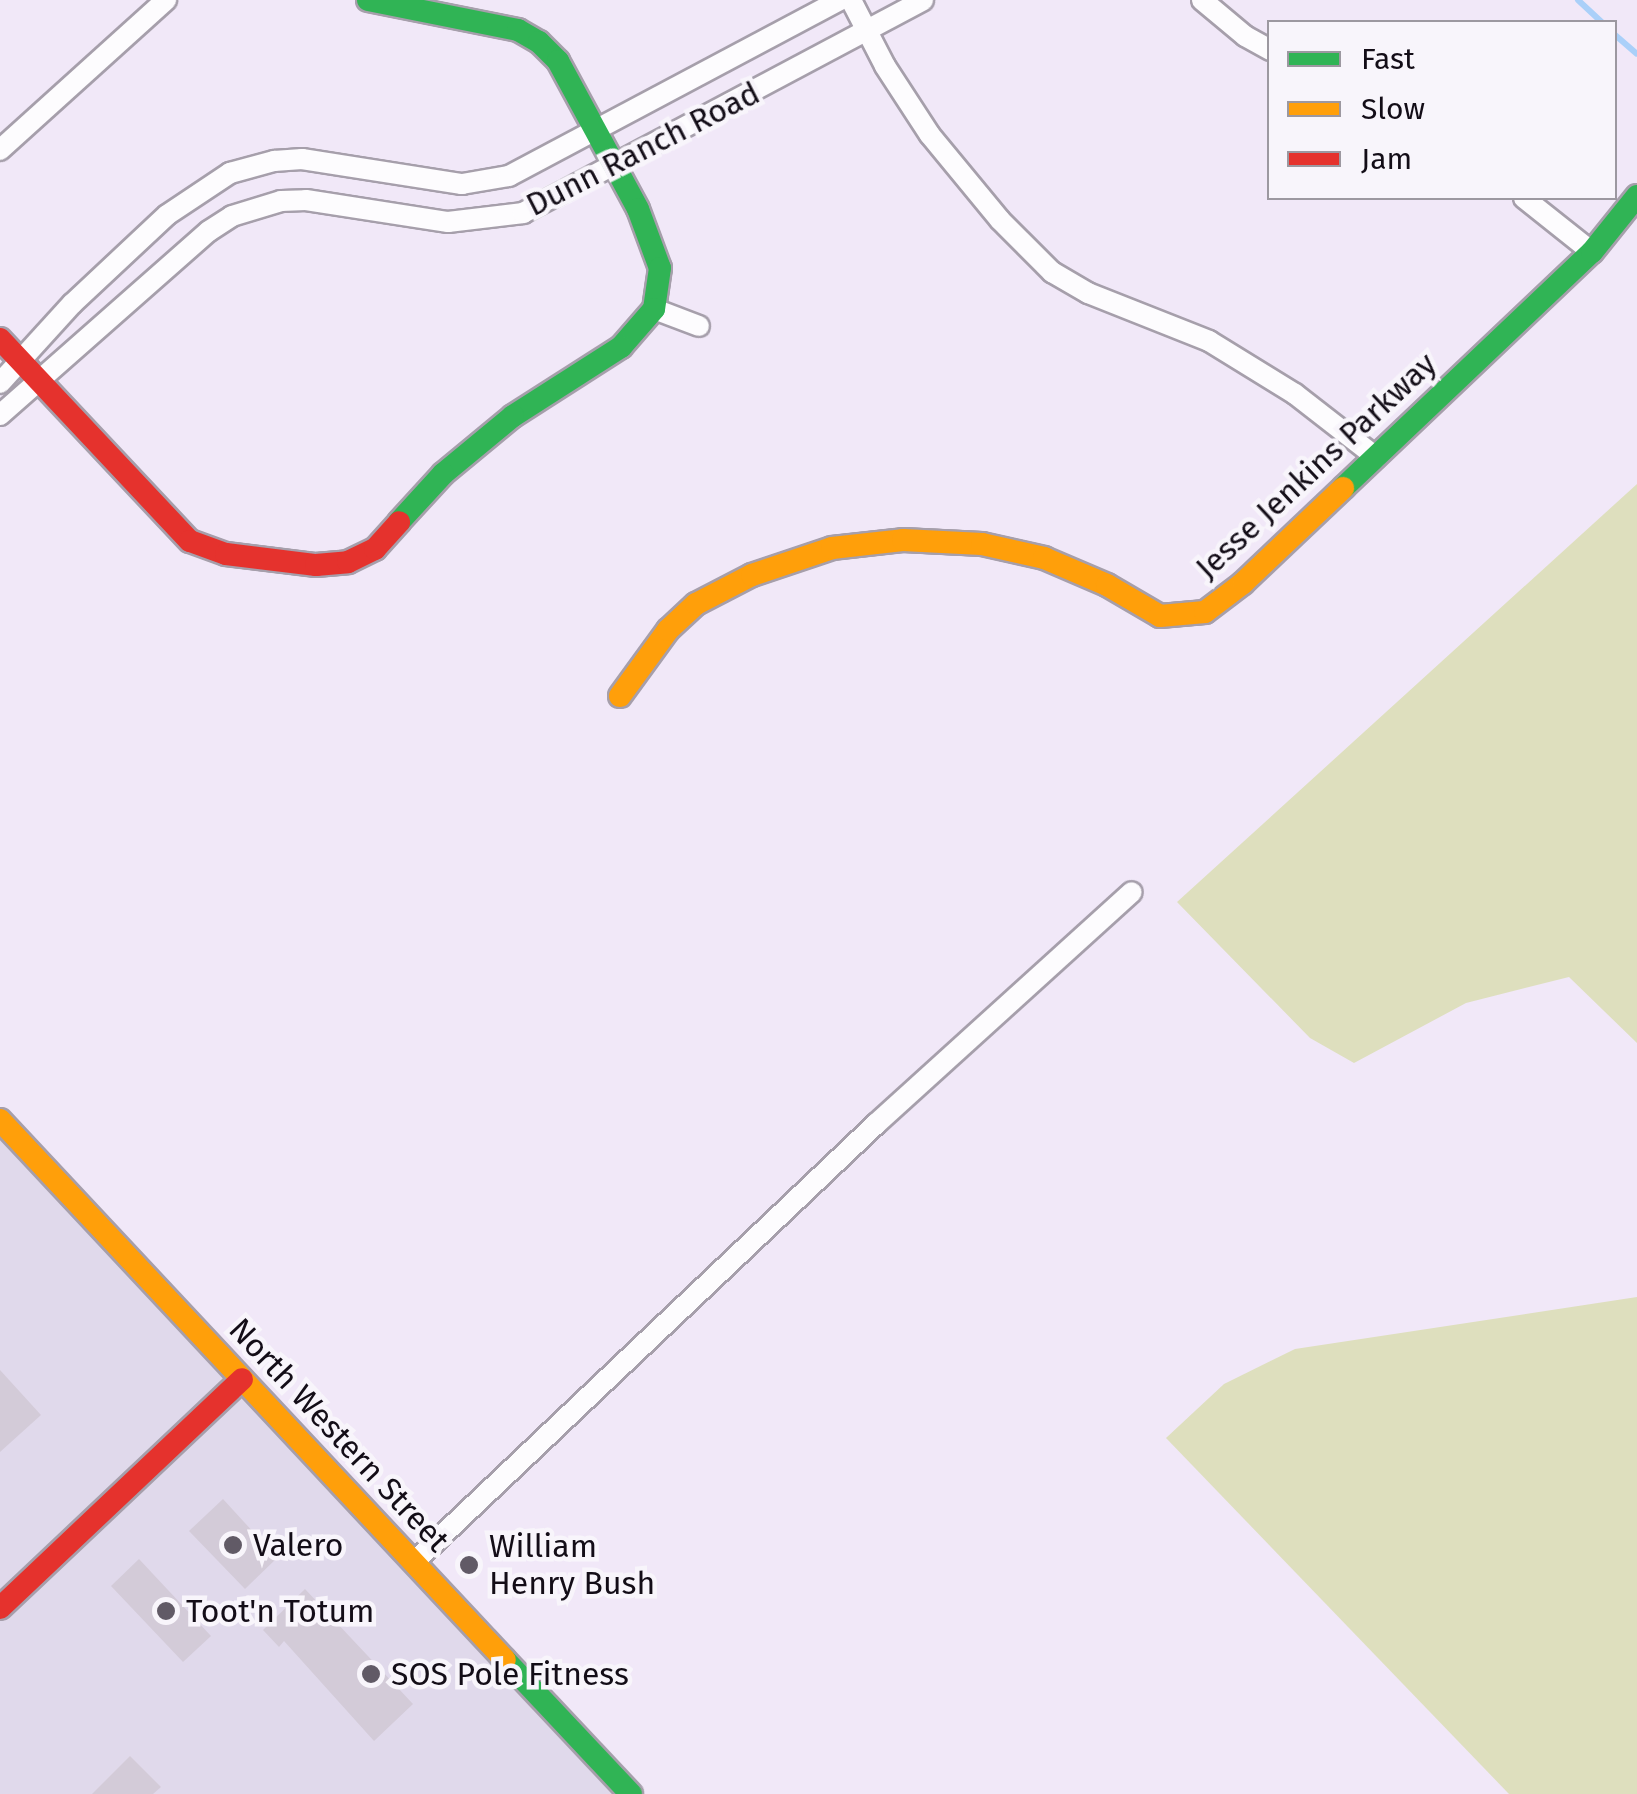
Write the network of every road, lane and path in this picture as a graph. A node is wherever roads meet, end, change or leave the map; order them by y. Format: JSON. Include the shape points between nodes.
{"nodes":[{"id":1,"x":166,"y":0,"type":"edge"},
{"id":2,"x":368,"y":0,"type":"edge"},
{"id":3,"x":840,"y":0,"type":"edge"},
{"id":4,"x":852,"y":0,"type":"edge"},
{"id":5,"x":923,"y":0,"type":"edge"},
{"id":6,"x":1202,"y":0,"type":"edge"},
{"id":7,"x":868,"y":30,"type":"junction"},
{"id":8,"x":1267,"y":48,"type":"edge"},
{"id":9,"x":0,"y":150,"type":"edge"},
{"id":10,"x":605,"y":150,"type":"junction"},
{"id":11,"x":1637,"y":196,"type":"edge"},
{"id":12,"x":1527,"y":200,"type":"edge"},
{"id":13,"x":1592,"y":252,"type":"junction"},
{"id":14,"x":654,"y":308,"type":"junction"},
{"id":15,"x":699,"y":326,"type":"dead end"},
{"id":16,"x":0,"y":339,"type":"edge"},
{"id":17,"x":20,"y":360,"type":"junction"},
{"id":18,"x":39,"y":381,"type":"junction"},
{"id":19,"x":0,"y":383,"type":"edge"},
{"id":20,"x":0,"y":414,"type":"edge"},
{"id":21,"x":1376,"y":457,"type":"junction"},
{"id":22,"x":620,"y":696,"type":"dead end"},
{"id":23,"x":1132,"y":892,"type":"dead end"},
{"id":24,"x":0,"y":1120,"type":"edge"},
{"id":25,"x":242,"y":1379,"type":"junction"},
{"id":26,"x":414,"y":1562,"type":"junction"},
{"id":27,"x":0,"y":1608,"type":"edge"},
{"id":28,"x":632,"y":1794,"type":"edge"}],
"edges":[{"from":1,"to":9,"type":"street"},
{"from":2,"to":10,"type":"street","via":[[527,34],[558,62]]},
{"from":3,"to":10,"type":"street","name":"Dunn Ranch Road"},
{"from":4,"to":7,"type":"street"},
{"from":5,"to":7,"type":"street","name":"Dunn Ranch Road"},
{"from":6,"to":8,"type":"street"},
{"from":7,"to":10,"type":"street","name":"Dunn Ranch Road"},
{"from":7,"to":21,"type":"street","via":[[930,135],[1052,272],[1208,341],[1295,394]]},
{"from":10,"to":14,"type":"street","via":[[656,248],[660,288]]},
{"from":10,"to":17,"type":"street","name":"Dunn Ranch Road","via":[[462,184],[302,159],[230,173],[167,216]]},
{"from":10,"to":18,"type":"street","name":"Dunn Ranch Road","via":[[523,213],[490,220],[448,222],[331,202],[251,208],[209,231]]},
{"from":11,"to":13,"type":"street","name":"Jesse Jenkins Parkway"},
{"from":12,"to":13,"type":"street"},
{"from":13,"to":21,"type":"street","name":"Jesse Jenkins Parkway"},
{"from":14,"to":15,"type":"street"},
{"from":14,"to":18,"type":"street","via":[[621,347],[556,385],[444,474],[375,549],[329,565],[226,554],[190,542]]},
{"from":16,"to":17,"type":"street"},
{"from":17,"to":18,"type":"street"},
{"from":17,"to":19,"type":"street","name":"Dunn Ranch Road"},
{"from":18,"to":20,"type":"street","name":"Dunn Ranch Road"},
{"from":21,"to":22,"type":"street","name":"Jesse Jenkins Parkway","via":[[1205,612],[1160,616],[1060,564],[997,546],[902,540],[832,548],[696,604],[668,630]]},
{"from":23,"to":26,"type":"street","via":[[876,1124]]},
{"from":24,"to":25,"type":"street","name":"North Western Street"},
{"from":25,"to":26,"type":"street","name":"North Western Street"},
{"from":25,"to":27,"type":"street"},
{"from":26,"to":28,"type":"street","name":"North Western Street"}]}
